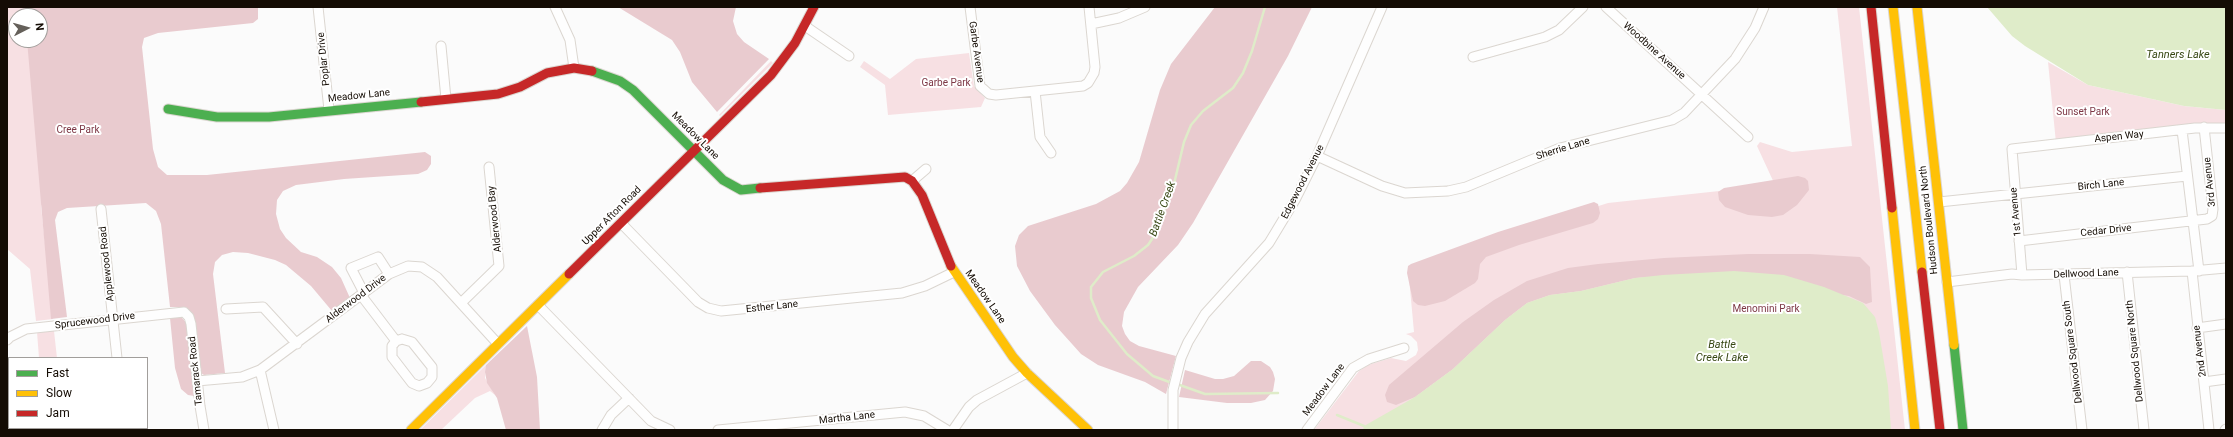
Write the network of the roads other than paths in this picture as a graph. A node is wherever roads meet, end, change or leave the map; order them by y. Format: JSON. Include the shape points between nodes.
{"nodes":[{"id":1,"x":318,"y":7,"type":"edge"},
{"id":2,"x":555,"y":7,"type":"edge"},
{"id":3,"x":814,"y":7,"type":"edge"},
{"id":4,"x":970,"y":7,"type":"edge"},
{"id":5,"x":1089,"y":7,"type":"edge"},
{"id":6,"x":1145,"y":7,"type":"edge"},
{"id":7,"x":1382,"y":7,"type":"edge"},
{"id":8,"x":1583,"y":7,"type":"edge"},
{"id":9,"x":1606,"y":7,"type":"edge"},
{"id":10,"x":1764,"y":7,"type":"edge"},
{"id":11,"x":1871,"y":7,"type":"edge"},
{"id":12,"x":1893,"y":7,"type":"edge"},
{"id":13,"x":1917,"y":7,"type":"edge"},
{"id":14,"x":1091,"y":24,"type":"junction"},
{"id":15,"x":806,"y":26,"type":"junction"},
{"id":16,"x":441,"y":46,"type":"dead end"},
{"id":17,"x":849,"y":56,"type":"dead end"},
{"id":18,"x":1473,"y":57,"type":"dead end"},
{"id":19,"x":574,"y":68,"type":"junction"},
{"id":20,"x":1035,"y":91,"type":"junction"},
{"id":21,"x":1702,"y":94,"type":"junction"},
{"id":22,"x":446,"y":98,"type":"junction"},
{"id":23,"x":168,"y":109,"type":"dead end"},
{"id":24,"x":329,"y":110,"type":"junction"},
{"id":25,"x":2204,"y":127,"type":"junction"},
{"id":26,"x":2226,"y":128,"type":"edge"},
{"id":27,"x":2182,"y":130,"type":"junction"},
{"id":28,"x":1748,"y":137,"type":"dead end"},
{"id":29,"x":2012,"y":149,"type":"joint"},
{"id":30,"x":694,"y":151,"type":"junction"},
{"id":31,"x":1051,"y":153,"type":"dead end"},
{"id":32,"x":1317,"y":156,"type":"junction"},
{"id":33,"x":490,"y":168,"type":"dead end"},
{"id":34,"x":926,"y":169,"type":"dead end"},
{"id":35,"x":2187,"y":176,"type":"junction"},
{"id":36,"x":912,"y":181,"type":"junction"},
{"id":37,"x":2015,"y":194,"type":"junction"},
{"id":38,"x":1939,"y":202,"type":"junction"},
{"id":39,"x":101,"y":209,"type":"dead end"},
{"id":40,"x":2193,"y":221,"type":"junction"},
{"id":41,"x":621,"y":223,"type":"junction"},
{"id":42,"x":2019,"y":240,"type":"junction"},
{"id":43,"x":2226,"y":268,"type":"edge"},
{"id":44,"x":2196,"y":271,"type":"junction"},
{"id":45,"x":954,"y":272,"type":"junction"},
{"id":46,"x":2127,"y":272,"type":"junction"},
{"id":47,"x":389,"y":274,"type":"junction"},
{"id":48,"x":2022,"y":275,"type":"junction"},
{"id":49,"x":2064,"y":275,"type":"junction"},
{"id":50,"x":1947,"y":282,"type":"junction"},
{"id":51,"x":362,"y":294,"type":"junction"},
{"id":52,"x":461,"y":303,"type":"junction"},
{"id":53,"x":538,"y":305,"type":"junction"},
{"id":54,"x":226,"y":309,"type":"dead end"},
{"id":55,"x":186,"y":313,"type":"joint"},
{"id":56,"x":113,"y":318,"type":"junction"},
{"id":57,"x":2226,"y":324,"type":"edge"},
{"id":58,"x":2197,"y":328,"type":"junction"},
{"id":59,"x":7,"y":340,"type":"edge"},
{"id":60,"x":396,"y":341,"type":"junction"},
{"id":61,"x":297,"y":344,"type":"junction"},
{"id":62,"x":498,"y":344,"type":"junction"},
{"id":63,"x":1404,"y":348,"type":"dead end"},
{"id":64,"x":117,"y":357,"type":"edge"},
{"id":65,"x":260,"y":370,"type":"junction"},
{"id":66,"x":1027,"y":373,"type":"junction"},
{"id":67,"x":2226,"y":380,"type":"edge"},
{"id":68,"x":197,"y":381,"type":"junction"},
{"id":69,"x":2204,"y":382,"type":"junction"},
{"id":70,"x":629,"y":398,"type":"junction"},
{"id":71,"x":204,"y":430,"type":"edge"},
{"id":72,"x":274,"y":430,"type":"edge"},
{"id":73,"x":411,"y":430,"type":"edge"},
{"id":74,"x":602,"y":430,"type":"edge"},
{"id":75,"x":670,"y":430,"type":"edge"},
{"id":76,"x":718,"y":430,"type":"edge"},
{"id":77,"x":946,"y":430,"type":"edge"},
{"id":78,"x":953,"y":430,"type":"edge"},
{"id":79,"x":1088,"y":430,"type":"edge"},
{"id":80,"x":1173,"y":430,"type":"edge"},
{"id":81,"x":1307,"y":430,"type":"edge"},
{"id":82,"x":1915,"y":430,"type":"edge"},
{"id":83,"x":1940,"y":430,"type":"edge"},
{"id":84,"x":1963,"y":430,"type":"edge"},
{"id":85,"x":2082,"y":430,"type":"edge"},
{"id":86,"x":2144,"y":430,"type":"edge"},
{"id":87,"x":2209,"y":430,"type":"edge"}],
"edges":[{"from":1,"to":24,"type":"street","name":"Poplar Drive"},
{"from":2,"to":19,"type":"street","via":[[570,40]]},
{"from":3,"to":15,"type":"main road","name":"Upper Afton Road"},
{"from":4,"to":20,"type":"street","name":"Garbe Avenue","via":[[980,86],[989,94],[996,95]]},
{"from":5,"to":14,"type":"street"},
{"from":6,"to":14,"type":"street","via":[[1120,18]]},
{"from":7,"to":32,"type":"street","name":"Edgewood Avenue"},
{"from":8,"to":18,"type":"street","via":[[1559,30],[1545,37]]},
{"from":9,"to":21,"type":"street","name":"Woodbine Avenue"},
{"from":10,"to":21,"type":"street","name":"Sherrie Lane","via":[[1755,28],[1735,59]]},
{"from":11,"to":82,"type":"main road"},
{"from":12,"to":83,"type":"main road"},
{"from":13,"to":38,"type":"main road","name":"Hudson Boulevard North"},
{"from":14,"to":20,"type":"street","via":[[1095,67],[1092,79],[1083,86]]},
{"from":15,"to":17,"type":"street"},
{"from":15,"to":30,"type":"main road","name":"Upper Afton Road","via":[[771,75]]},
{"from":16,"to":22,"type":"street"},
{"from":19,"to":22,"type":"main road","name":"Meadow Lane","via":[[547,73],[520,87],[498,94]]},
{"from":19,"to":30,"type":"main road","name":"Meadow Lane","via":[[601,72],[620,81],[633,90]]},
{"from":20,"to":31,"type":"street","via":[[1040,137]]},
{"from":21,"to":28,"type":"street","name":"Woodbine Avenue"},
{"from":21,"to":32,"type":"street","name":"Sherrie Lane","via":[[1684,113],[1672,120],[1560,148],[1466,187],[1448,191],[1405,193],[1382,186]]},
{"from":22,"to":24,"type":"main road","name":"Meadow Lane"},
{"from":23,"to":24,"type":"main road","name":"Meadow Lane","via":[[218,117],[248,118]]},
{"from":25,"to":26,"type":"street","name":"Aspen Way"},
{"from":25,"to":27,"type":"street","name":"Aspen Way"},
{"from":25,"to":40,"type":"street","name":"3rd Avenue","via":[[2213,209],[2212,216]]},
{"from":27,"to":29,"type":"street","name":"Aspen Way"},
{"from":27,"to":35,"type":"street","name":"2nd Avenue"},
{"from":29,"to":37,"type":"street","name":"1st Avenue"},
{"from":30,"to":36,"type":"main road","name":"Meadow Lane","via":[[723,180],[741,190],[898,177]]},
{"from":30,"to":41,"type":"main road","name":"Upper Afton Road"},
{"from":32,"to":80,"type":"street","name":"Edgewood Avenue","via":[[1296,200],[1268,243],[1196,328],[1176,373],[1173,390]]},
{"from":33,"to":52,"type":"street","name":"Alderwood Bay","via":[[499,266]]},
{"from":34,"to":36,"type":"street"},
{"from":35,"to":37,"type":"street","name":"Birch Lane"},
{"from":35,"to":40,"type":"street","name":"2nd Avenue"},
{"from":36,"to":45,"type":"main road","name":"Meadow Lane","via":[[922,195]]},
{"from":37,"to":38,"type":"street"},
{"from":37,"to":42,"type":"street","name":"1st Avenue"},
{"from":38,"to":50,"type":"main road","name":"Hudson Boulevard North"},
{"from":39,"to":56,"type":"street","name":"Applewood Road"},
{"from":40,"to":42,"type":"street","name":"Cedar Drive"},
{"from":40,"to":44,"type":"street","name":"2nd Avenue"},
{"from":41,"to":45,"type":"street","name":"Esther Lane","via":[[688,294],[708,308],[721,311],[902,293],[925,286]]},
{"from":41,"to":53,"type":"main road","name":"Upper Afton Road"},
{"from":42,"to":48,"type":"street","name":"1st Avenue"},
{"from":43,"to":44,"type":"street","name":"Dellwood Lane"},
{"from":44,"to":46,"type":"street","name":"Dellwood Lane"},
{"from":44,"to":58,"type":"street","name":"2nd Avenue"},
{"from":45,"to":66,"type":"main road","name":"Meadow Lane"},
{"from":46,"to":49,"type":"street","name":"Dellwood Lane"},
{"from":46,"to":86,"type":"street","name":"Dellwood Square North"},
{"from":47,"to":51,"type":"street","name":"Alderwood Drive"},
{"from":47,"to":51,"type":"street","via":[[378,257],[351,268]]},
{"from":47,"to":52,"type":"street","name":"Alderwood Drive","via":[[405,266],[422,267],[437,277]]},
{"from":48,"to":49,"type":"street","name":"Dellwood Lane"},
{"from":48,"to":50,"type":"street","name":"Dellwood Lane"},
{"from":49,"to":85,"type":"street","name":"Dellwood Square South"},
{"from":50,"to":84,"type":"main road","name":"Hudson Boulevard North"},
{"from":51,"to":60,"type":"street"},
{"from":51,"to":61,"type":"street","name":"Alderwood Drive"},
{"from":52,"to":62,"type":"street","name":"Alderwood Drive"},
{"from":53,"to":62,"type":"main road","name":"Upper Afton Road"},
{"from":53,"to":70,"type":"street"},
{"from":54,"to":61,"type":"street","via":[[263,307]]},
{"from":55,"to":56,"type":"street","name":"Sprucewood Drive","via":[[177,311]]},
{"from":55,"to":68,"type":"street","name":"Tamarack Road","via":[[191,324]]},
{"from":56,"to":59,"type":"street","name":"Sprucewood Drive","via":[[26,329]]},
{"from":56,"to":64,"type":"street","name":"Applewood Road"},
{"from":57,"to":58,"type":"street"},
{"from":58,"to":69,"type":"street","name":"2nd Avenue"},
{"from":60,"to":60,"type":"street","via":[[391,349],[393,359],[412,383],[419,386],[427,384],[433,375],[430,365],[409,340]]},
{"from":61,"to":65,"type":"street","name":"Alderwood Drive"},
{"from":62,"to":73,"type":"main road","name":"Upper Afton Road"},
{"from":63,"to":81,"type":"street","name":"Meadow Lane","via":[[1369,359],[1353,368]]},
{"from":65,"to":68,"type":"street","name":"Alderwood Drive","via":[[242,377]]},
{"from":65,"to":72,"type":"street"},
{"from":66,"to":78,"type":"street","via":[[977,400]]},
{"from":66,"to":79,"type":"main road","name":"Meadow Lane"},
{"from":67,"to":69,"type":"street"},
{"from":68,"to":71,"type":"street","name":"Tamarack Road"},
{"from":69,"to":87,"type":"street","name":"2nd Avenue"},
{"from":70,"to":74,"type":"street","via":[[611,415]]},
{"from":70,"to":75,"type":"street","via":[[651,421]]},
{"from":76,"to":77,"type":"street","name":"Martha Lane","via":[[905,412],[924,416]]}]}
